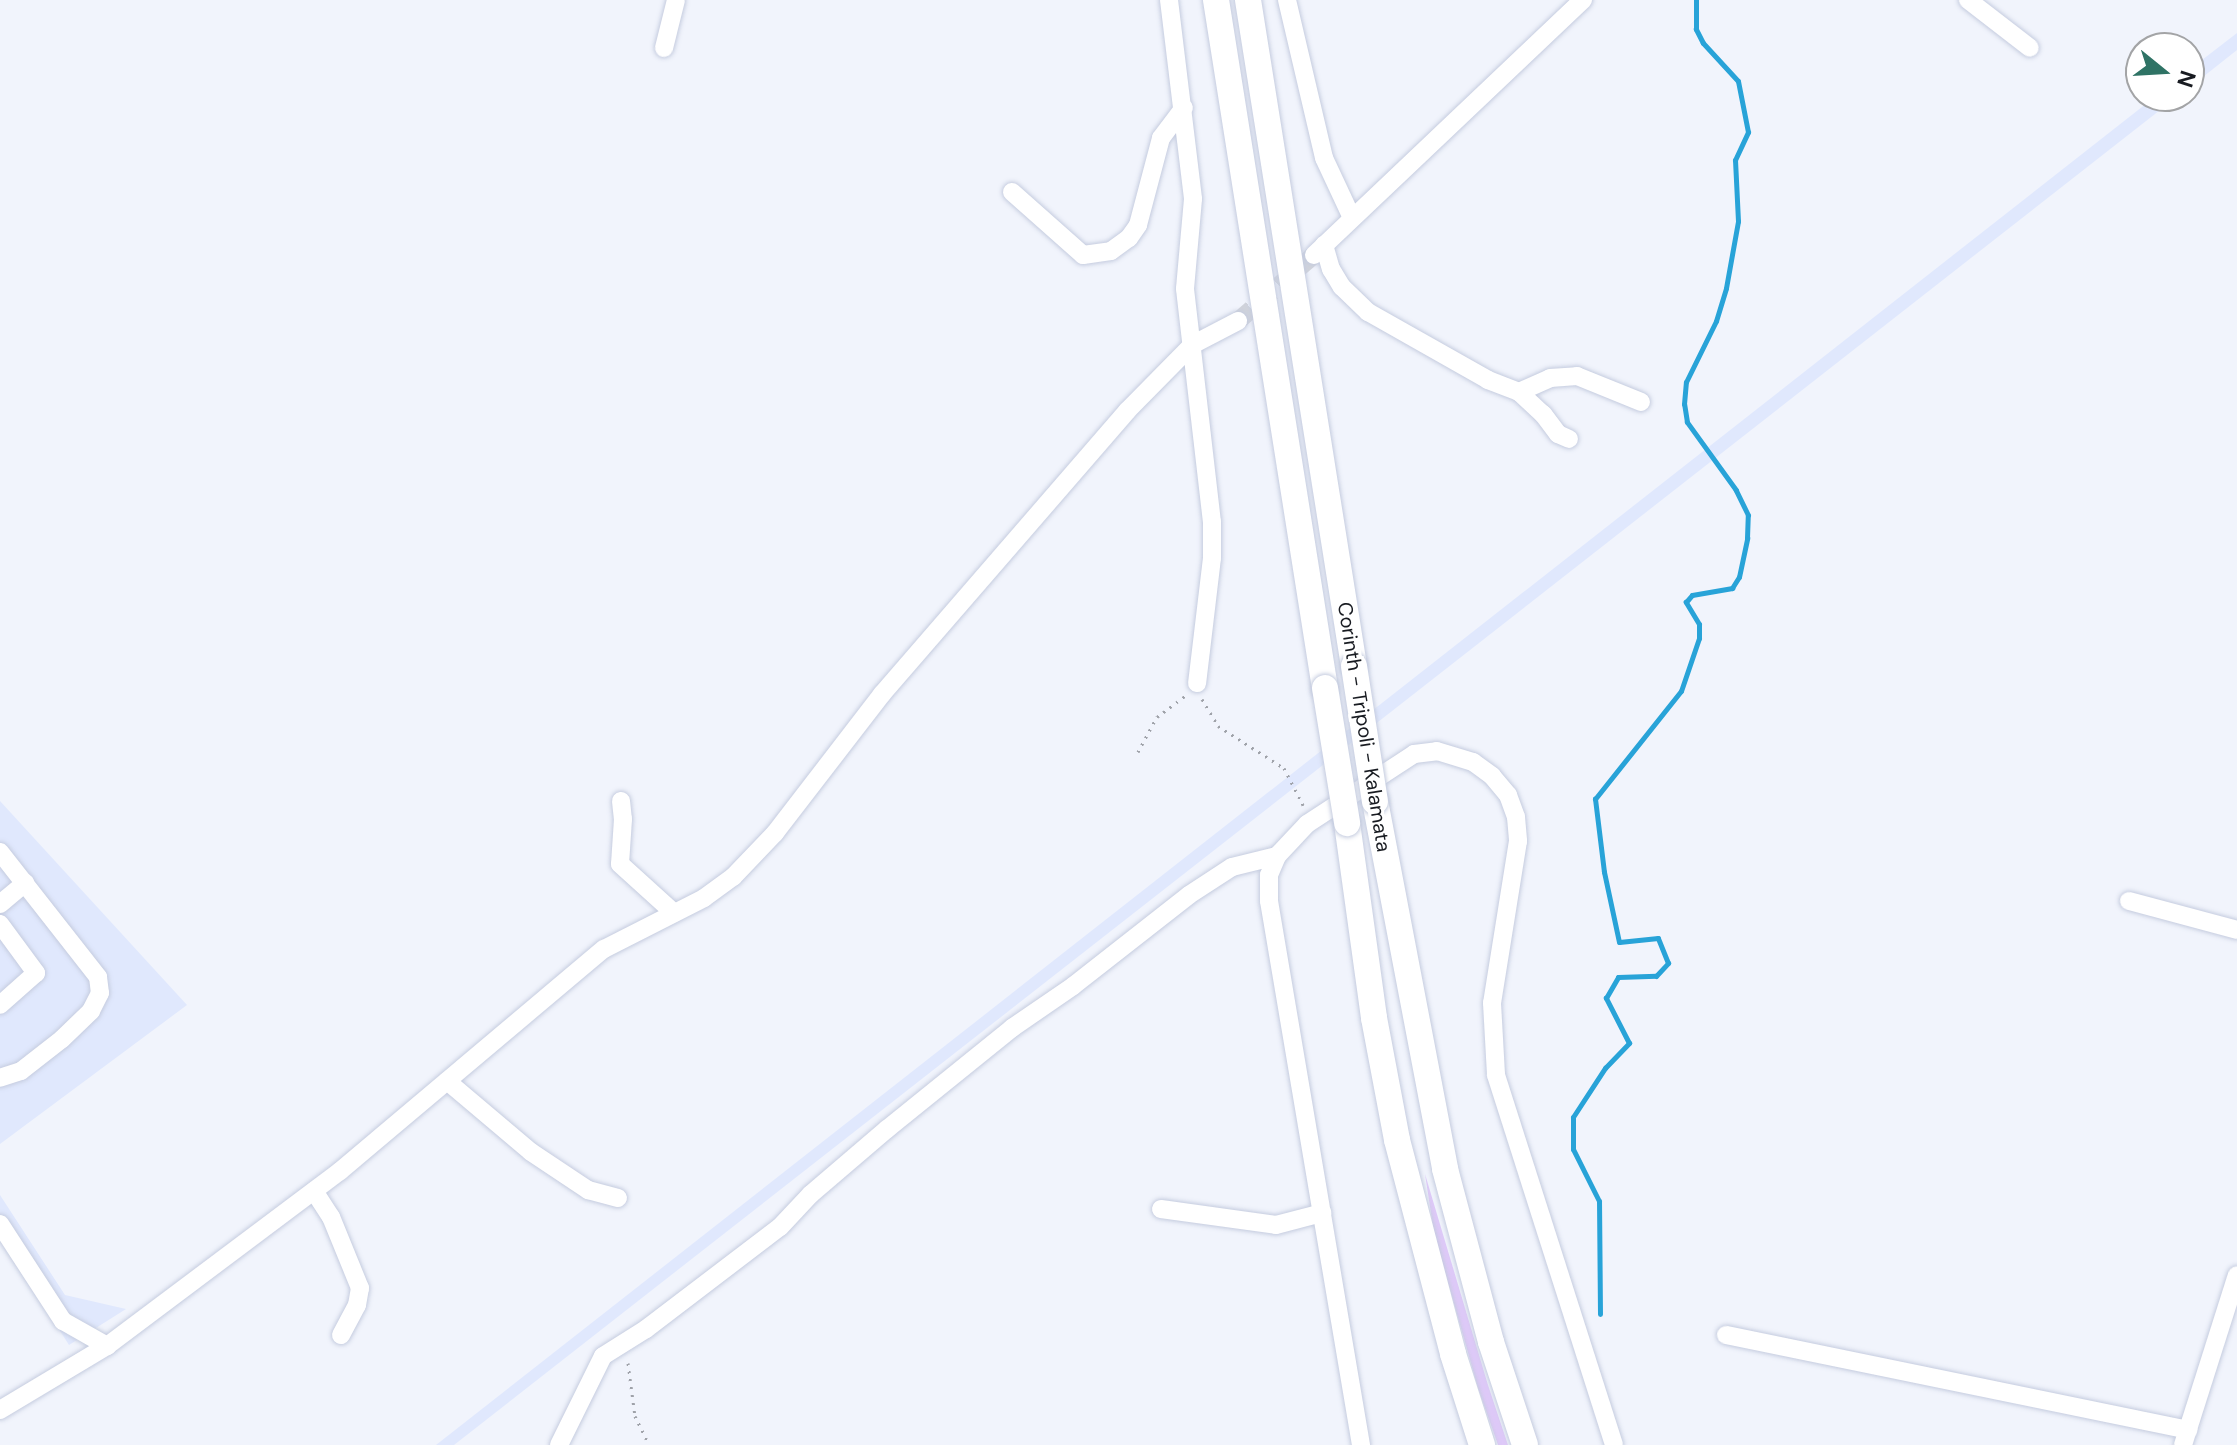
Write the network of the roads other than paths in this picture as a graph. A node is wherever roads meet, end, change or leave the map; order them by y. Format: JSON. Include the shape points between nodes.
{"nodes":[{"id":1,"x":676,"y":0,"type":"edge"},
{"id":2,"x":1159,"y":0,"type":"edge"},
{"id":3,"x":1216,"y":0,"type":"edge"},
{"id":4,"x":1248,"y":0,"type":"edge"},
{"id":5,"x":1287,"y":0,"type":"edge"},
{"id":6,"x":1968,"y":0,"type":"edge"},
{"id":7,"x":1576,"y":1,"type":"edge"},
{"id":8,"x":1171,"y":8,"type":"edge"},
{"id":9,"x":664,"y":48,"type":"dead end"},
{"id":10,"x":2030,"y":48,"type":"dead end"},
{"id":11,"x":1184,"y":108,"type":"junction"},
{"id":12,"x":1012,"y":192,"type":"dead end"},
{"id":13,"x":1352,"y":218,"type":"junction"},
{"id":14,"x":1238,"y":321,"type":"tunnel mouth"},
{"id":15,"x":1192,"y":345,"type":"junction"},
{"id":16,"x":1519,"y":392,"type":"junction"},
{"id":17,"x":1641,"y":402,"type":"dead end"},
{"id":18,"x":1569,"y":439,"type":"dead end"},
{"id":19,"x":1197,"y":683,"type":"road end"},
{"id":20,"x":621,"y":801,"type":"dead end"},
{"id":21,"x":0,"y":852,"type":"edge"},
{"id":22,"x":1277,"y":856,"type":"junction"},
{"id":23,"x":25,"y":883,"type":"junction"},
{"id":24,"x":2129,"y":901,"type":"dead end"},
{"id":25,"x":0,"y":904,"type":"edge"},
{"id":26,"x":674,"y":913,"type":"junction"},
{"id":27,"x":0,"y":924,"type":"edge"},
{"id":28,"x":2237,"y":930,"type":"edge"},
{"id":29,"x":0,"y":1005,"type":"edge"},
{"id":30,"x":0,"y":1078,"type":"edge"},
{"id":31,"x":447,"y":1081,"type":"junction"},
{"id":32,"x":314,"y":1191,"type":"junction"},
{"id":33,"x":618,"y":1198,"type":"dead end"},
{"id":34,"x":1161,"y":1209,"type":"dead end"},
{"id":35,"x":1322,"y":1213,"type":"junction"},
{"id":36,"x":0,"y":1224,"type":"edge"},
{"id":37,"x":2237,"y":1275,"type":"edge"},
{"id":38,"x":341,"y":1335,"type":"dead end"},
{"id":39,"x":1726,"y":1335,"type":"dead end"},
{"id":40,"x":107,"y":1346,"type":"junction"},
{"id":41,"x":0,"y":1410,"type":"edge"},
{"id":42,"x":2185,"y":1437,"type":"edge"},
{"id":43,"x":1480,"y":1440,"type":"edge"},
{"id":44,"x":559,"y":1445,"type":"edge"},
{"id":45,"x":1361,"y":1445,"type":"edge"},
{"id":46,"x":1525,"y":1445,"type":"edge"},
{"id":47,"x":1614,"y":1445,"type":"edge"}],
"edges":[{"from":1,"to":9,"type":"street"},
{"from":2,"to":8,"type":"street"},
{"from":3,"to":43,"type":"highway","name":"Corinth - Tripoli - Kalamata","bridge":true,"via":[[1374,1018],[1431,1277]]},
{"from":4,"to":46,"type":"highway","name":"Corinth - Tripoli - Kalamata","bridge":true,"via":[[1375,801],[1445,1169]]},
{"from":5,"to":13,"type":"street","via":[[1321,147]]},
{"from":6,"to":10,"type":"street"},
{"from":7,"to":13,"type":"street"},
{"from":8,"to":11,"type":"street"},
{"from":11,"to":12,"type":"street","via":[[1161,138],[1138,225],[1111,251],[1083,255]]},
{"from":11,"to":15,"type":"street","via":[[1193,199],[1185,289]]},
{"from":13,"to":16,"type":"street","via":[[1319,250],[1342,287],[1368,312]]},
{"from":14,"to":15,"type":"street"},
{"from":15,"to":19,"type":"street","via":[[1212,522]]},
{"from":15,"to":26,"type":"street","via":[[1127,411],[882,694],[755,856],[704,898]]},
{"from":16,"to":17,"type":"street","via":[[1550,378],[1577,376]]},
{"from":16,"to":18,"type":"street"},
{"from":20,"to":26,"type":"street","via":[[620,864]]},
{"from":21,"to":23,"type":"street"},
{"from":22,"to":35,"type":"street","via":[[1269,875],[1269,901]]},
{"from":22,"to":44,"type":"street","via":[[1232,867],[1189,895],[1012,1028],[854,1157],[780,1227],[603,1356]]},
{"from":22,"to":47,"type":"street","via":[[1307,824],[1414,754],[1437,751],[1473,762],[1508,795],[1518,841],[1493,988],[1496,1075]]},
{"from":23,"to":25,"type":"street"},
{"from":23,"to":30,"type":"street","via":[[98,977],[100,993],[91,1011],[62,1039],[21,1071]]},
{"from":24,"to":28,"type":"street"},
{"from":26,"to":31,"type":"street","via":[[604,949]]},
{"from":27,"to":29,"type":"street","via":[[36,973]]},
{"from":31,"to":32,"type":"street"},
{"from":31,"to":33,"type":"street","via":[[531,1152],[588,1190]]},
{"from":32,"to":38,"type":"street","via":[[331,1217],[360,1288]]},
{"from":32,"to":40,"type":"street"},
{"from":34,"to":35,"type":"street","via":[[1276,1225]]},
{"from":35,"to":45,"type":"street"},
{"from":36,"to":40,"type":"street","via":[[63,1321]]},
{"from":37,"to":42,"type":"street"},
{"from":39,"to":42,"type":"street"},
{"from":40,"to":41,"type":"street"}]}
